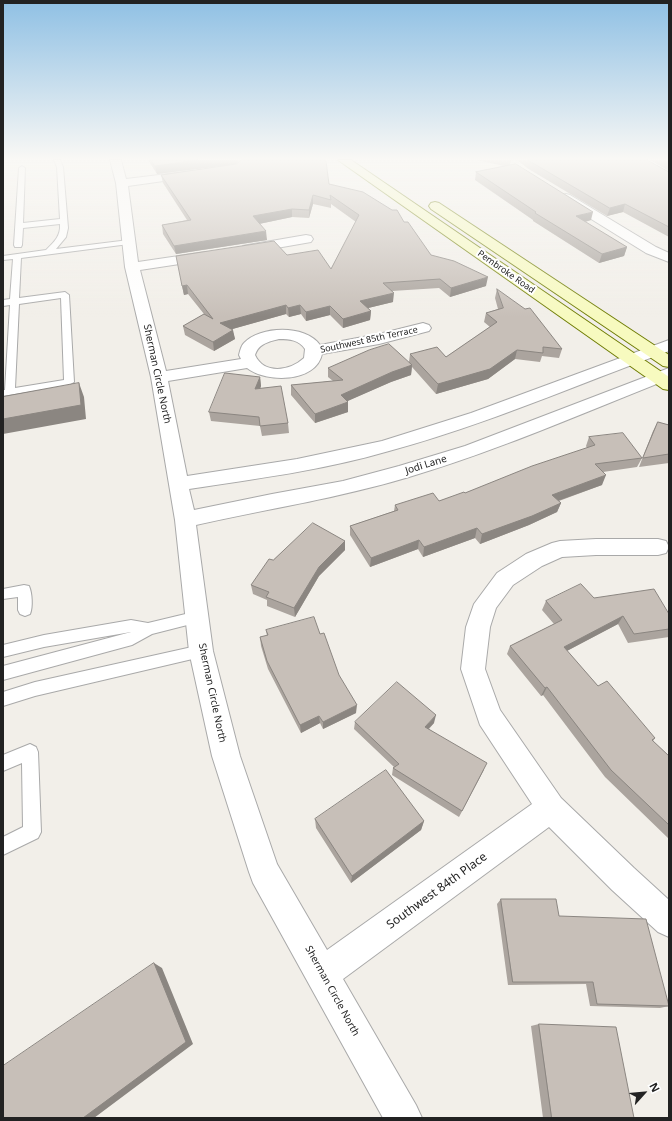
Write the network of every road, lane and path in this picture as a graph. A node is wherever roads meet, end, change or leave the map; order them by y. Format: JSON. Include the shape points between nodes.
{"nodes":[{"id":1,"x":20,"y":212,"type":"edge"},
{"id":2,"x":63,"y":212,"type":"edge"},
{"id":3,"x":124,"y":212,"type":"edge"},
{"id":4,"x":419,"y":212,"type":"edge"},
{"id":5,"x":445,"y":212,"type":"edge"},
{"id":6,"x":589,"y":212,"type":"edge"},
{"id":7,"x":63,"y":221,"type":"junction"},
{"id":8,"x":19,"y":226,"type":"junction"},
{"id":9,"x":306,"y":239,"type":"dead end"},
{"id":10,"x":129,"y":242,"type":"junction"},
{"id":11,"x":18,"y":245,"type":"dead end"},
{"id":12,"x":233,"y":251,"type":"edge"},
{"id":13,"x":48,"y":252,"type":"junction"},
{"id":14,"x":218,"y":254,"type":"edge"},
{"id":15,"x":17,"y":256,"type":"junction"},
{"id":16,"x":3,"y":258,"type":"edge"},
{"id":17,"x":669,"y":258,"type":"edge"},
{"id":18,"x":132,"y":267,"type":"junction"},
{"id":19,"x":15,"y":302,"type":"junction"},
{"id":20,"x":3,"y":303,"type":"edge"},
{"id":21,"x":423,"y":328,"type":"dead end"},
{"id":22,"x":13,"y":329,"type":"junction"},
{"id":23,"x":3,"y":330,"type":"edge"},
{"id":24,"x":669,"y":345,"type":"edge"},
{"id":25,"x":314,"y":351,"type":"junction"},
{"id":26,"x":653,"y":351,"type":"junction"},
{"id":27,"x":7,"y":358,"type":"edge"},
{"id":28,"x":630,"y":358,"type":"junction"},
{"id":29,"x":669,"y":362,"type":"edge"},
{"id":30,"x":249,"y":363,"type":"junction"},
{"id":31,"x":159,"y":377,"type":"junction"},
{"id":32,"x":665,"y":378,"type":"edge"},
{"id":33,"x":6,"y":392,"type":"edge"},
{"id":34,"x":179,"y":484,"type":"junction"},
{"id":35,"x":185,"y":520,"type":"junction"},
{"id":36,"x":658,"y":547,"type":"dead end"},
{"id":37,"x":3,"y":594,"type":"edge"},
{"id":38,"x":25,"y":610,"type":"dead end"},
{"id":39,"x":198,"y":616,"type":"junction"},
{"id":40,"x":148,"y":629,"type":"junction"},
{"id":41,"x":3,"y":651,"type":"edge"},
{"id":42,"x":201,"y":651,"type":"junction"},
{"id":43,"x":3,"y":673,"type":"edge"},
{"id":44,"x":3,"y":699,"type":"edge"},
{"id":45,"x":3,"y":763,"type":"edge"},
{"id":46,"x":551,"y":808,"type":"junction"},
{"id":47,"x":3,"y":846,"type":"edge"},
{"id":48,"x":669,"y":921,"type":"edge"},
{"id":49,"x":322,"y":974,"type":"junction"},
{"id":50,"x":403,"y":1118,"type":"edge"}],
"edges":[{"from":1,"to":8,"type":"lane"},
{"from":2,"to":7,"type":"lane"},
{"from":3,"to":10,"type":"street","name":"Sherman Circle North"},
{"from":4,"to":28,"type":"main road","name":"Pembroke Road"},
{"from":5,"to":26,"type":"main road","name":"Pembroke Road"},
{"from":6,"to":17,"type":"street","via":[[651,250]]},
{"from":7,"to":8,"type":"lane"},
{"from":7,"to":13,"type":"lane","via":[[62,237]]},
{"from":8,"to":11,"type":"lane"},
{"from":9,"to":12,"type":"street"},
{"from":10,"to":13,"type":"lane"},
{"from":10,"to":18,"type":"street","name":"Sherman Circle North"},
{"from":13,"to":15,"type":"lane"},
{"from":14,"to":18,"type":"street"},
{"from":15,"to":16,"type":"lane"},
{"from":15,"to":19,"type":"lane","via":[[13,279]]},
{"from":18,"to":31,"type":"street","name":"Sherman Circle North"},
{"from":19,"to":20,"type":"lane"},
{"from":19,"to":22,"type":"lane"},
{"from":19,"to":33,"type":"lane","via":[[65,295],[69,382]]},
{"from":21,"to":25,"type":"street","name":"Southwest 85th Terrace"},
{"from":22,"to":23,"type":"lane"},
{"from":22,"to":27,"type":"lane"},
{"from":24,"to":26,"type":"street"},
{"from":25,"to":30,"type":"street","name":"Southwest 85th Terrace","via":[[313,360],[306,366],[286,374],[264,372]]},
{"from":25,"to":30,"type":"street","name":"Southwest 85th Terrace","via":[[314,347],[308,341],[300,337],[268,336],[252,344],[247,350]]},
{"from":26,"to":28,"type":"street"},
{"from":26,"to":29,"type":"main road","name":"Pembroke Road"},
{"from":27,"to":33,"type":"lane"},
{"from":28,"to":32,"type":"main road","name":"Pembroke Road"},
{"from":28,"to":34,"type":"street","via":[[413,439],[305,465]]},
{"from":30,"to":31,"type":"street"},
{"from":31,"to":34,"type":"street","name":"Sherman Circle North"},
{"from":32,"to":35,"type":"street","name":"Jodi Lane","via":[[472,450],[403,472],[343,488]]},
{"from":34,"to":35,"type":"street","name":"Sherman Circle North"},
{"from":35,"to":39,"type":"street","name":"Sherman Circle North"},
{"from":36,"to":46,"type":"street","via":[[560,549],[534,560],[505,579],[487,602],[478,627],[474,669],[489,716]]},
{"from":37,"to":38,"type":"lane","via":[[24,590]]},
{"from":39,"to":40,"type":"lane"},
{"from":39,"to":42,"type":"street","name":"Sherman Circle North"},
{"from":40,"to":41,"type":"lane","via":[[131,626]]},
{"from":40,"to":43,"type":"lane","via":[[132,639]]},
{"from":42,"to":44,"type":"lane","via":[[35,689]]},
{"from":42,"to":49,"type":"street","name":"Sherman Circle North","via":[[226,756],[264,872]]},
{"from":45,"to":47,"type":"lane","via":[[30,752],[32,832]]},
{"from":46,"to":48,"type":"street","via":[[623,880]]},
{"from":46,"to":49,"type":"street","name":"Southwest 84th Place"},
{"from":49,"to":50,"type":"street","name":"Sherman Circle North"}]}
